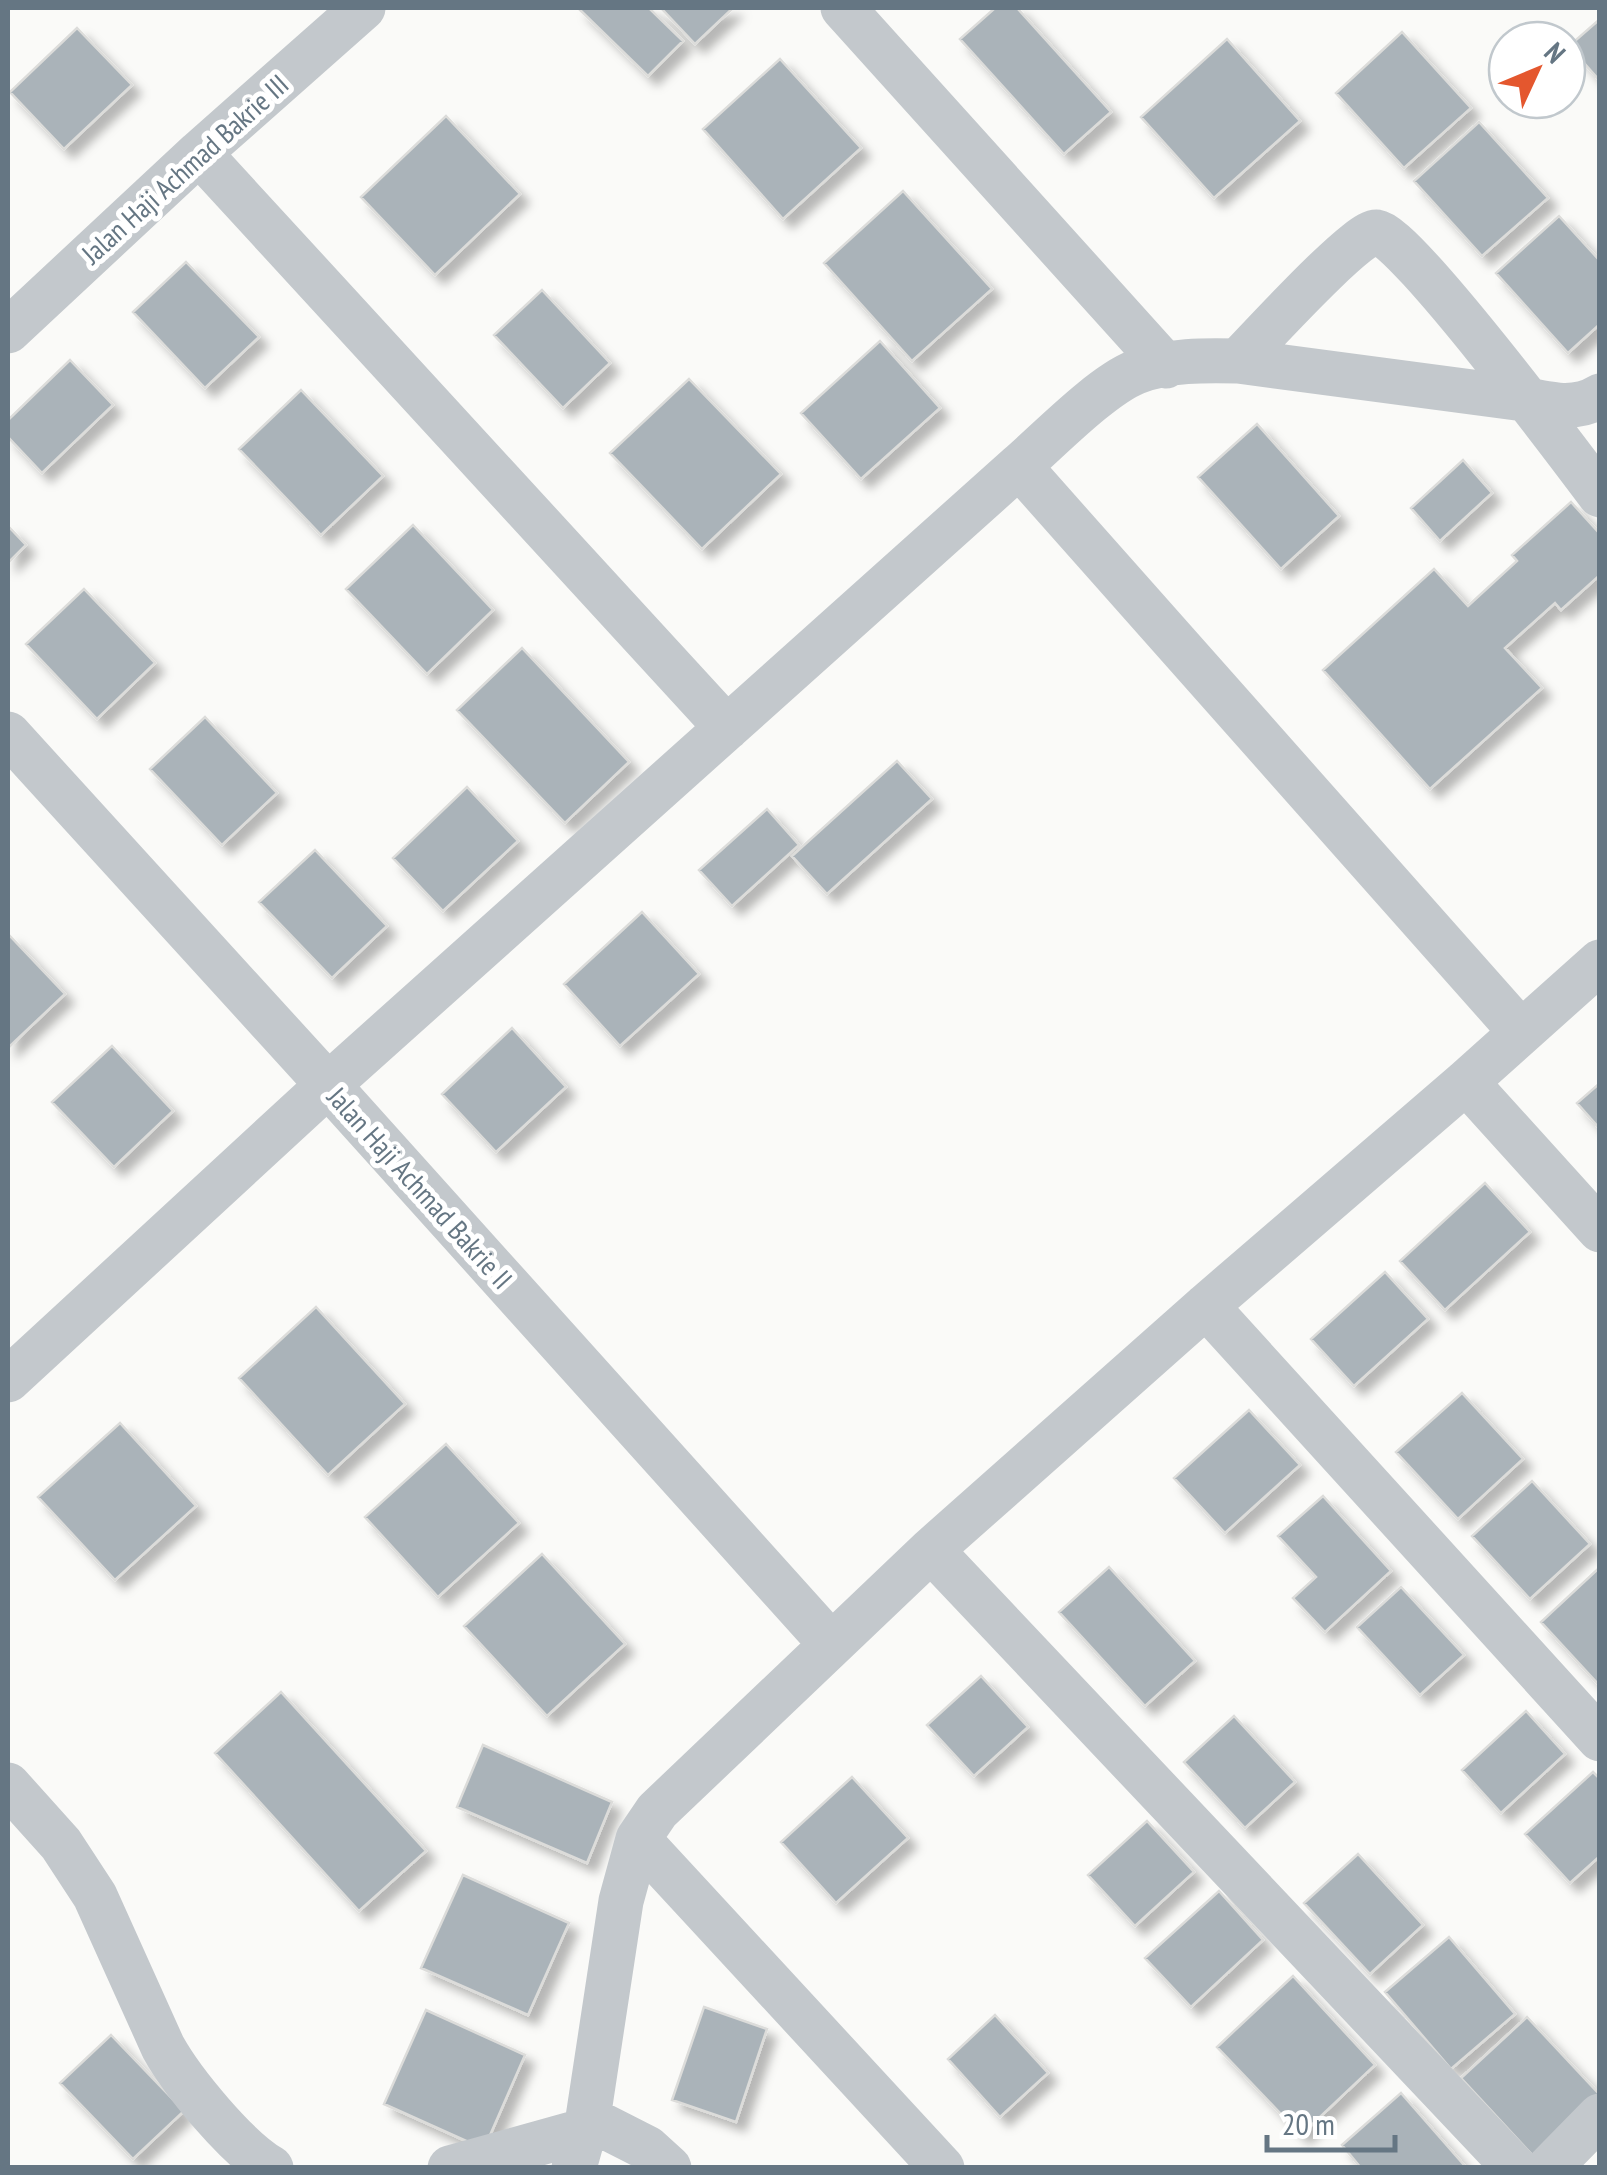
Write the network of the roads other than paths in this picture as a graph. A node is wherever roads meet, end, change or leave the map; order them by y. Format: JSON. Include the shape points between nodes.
{"nodes":[{"id":1,"x":364,"y":8,"type":"edge"},
{"id":2,"x":843,"y":8,"type":"edge"},
{"id":3,"x":199,"y":153,"type":"junction"},
{"id":4,"x":8,"y":331,"type":"edge"},
{"id":5,"x":1238,"y":361,"type":"junction"},
{"id":6,"x":1166,"y":366,"type":"junction"},
{"id":7,"x":1575,"y":407,"type":"edge"},
{"id":8,"x":1019,"y":466,"type":"junction"},
{"id":9,"x":1600,"y":495,"type":"edge"},
{"id":10,"x":727,"y":728,"type":"junction"},
{"id":11,"x":8,"y":734,"type":"edge"},
{"id":12,"x":1600,"y":962,"type":"edge"},
{"id":13,"x":1521,"y":1032,"type":"junction"},
{"id":14,"x":1466,"y":1082,"type":"junction"},
{"id":15,"x":328,"y":1085,"type":"junction"},
{"id":16,"x":1600,"y":1230,"type":"edge"},
{"id":17,"x":1206,"y":1306,"type":"junction"},
{"id":18,"x":8,"y":1380,"type":"edge"},
{"id":19,"x":931,"y":1550,"type":"junction"},
{"id":20,"x":831,"y":1644,"type":"junction"},
{"id":21,"x":1600,"y":1739,"type":"edge"},
{"id":22,"x":8,"y":1786,"type":"edge"},
{"id":23,"x":638,"y":1839,"type":"junction"},
{"id":24,"x":1600,"y":2116,"type":"edge"},
{"id":25,"x":582,"y":2139,"type":"edge"},
{"id":26,"x":272,"y":2168,"type":"edge"},
{"id":27,"x":450,"y":2168,"type":"edge"},
{"id":28,"x":670,"y":2168,"type":"edge"},
{"id":29,"x":942,"y":2168,"type":"edge"},
{"id":30,"x":1515,"y":2168,"type":"edge"},
{"id":31,"x":1549,"y":2168,"type":"edge"}],
"edges":[{"from":1,"to":3,"type":"street","name":"Jalan Haji Achmad Bakrie III"},
{"from":2,"to":6,"type":"street"},
{"from":3,"to":4,"type":"street","name":"Jalan Haji Achmad Bakrie III"},
{"from":3,"to":10,"type":"street"},
{"from":5,"to":6,"type":"street"},
{"from":5,"to":7,"type":"street"},
{"from":5,"to":7,"type":"street","via":[[1366,234],[1377,232]]},
{"from":6,"to":8,"type":"street","via":[[1123,378]]},
{"from":7,"to":9,"type":"street"},
{"from":8,"to":10,"type":"street"},
{"from":8,"to":13,"type":"street"},
{"from":10,"to":15,"type":"street"},
{"from":11,"to":15,"type":"street","name":"Jalan Haji Achmad Bakrie II"},
{"from":12,"to":13,"type":"street"},
{"from":13,"to":14,"type":"street"},
{"from":14,"to":16,"type":"street"},
{"from":14,"to":17,"type":"street"},
{"from":15,"to":18,"type":"street"},
{"from":15,"to":20,"type":"street","name":"Jalan Haji Achmad Bakrie II"},
{"from":17,"to":19,"type":"street"},
{"from":17,"to":21,"type":"street"},
{"from":19,"to":20,"type":"street"},
{"from":19,"to":30,"type":"street"},
{"from":20,"to":23,"type":"street","via":[[656,1811]]},
{"from":22,"to":26,"type":"street","via":[[62,1844],[95,1896],[175,2068],[253,2158]]},
{"from":23,"to":25,"type":"street","via":[[621,1901]]},
{"from":23,"to":29,"type":"street"},
{"from":24,"to":31,"type":"street"},
{"from":25,"to":27,"type":"street"},
{"from":25,"to":28,"type":"street","via":[[646,2148]]}]}
